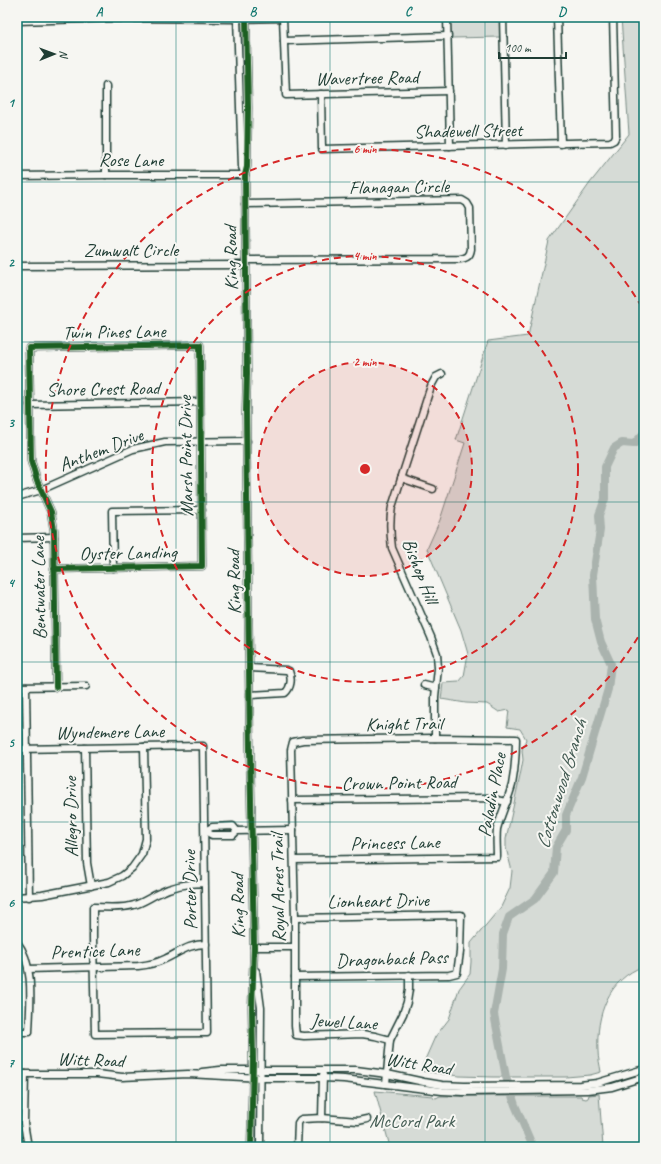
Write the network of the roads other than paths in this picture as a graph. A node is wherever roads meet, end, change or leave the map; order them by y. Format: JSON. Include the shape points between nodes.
{"nodes":[{"id":1,"x":447,"y":17,"type":"edge"},
{"id":2,"x":503,"y":17,"type":"edge"},
{"id":3,"x":557,"y":17,"type":"edge"},
{"id":4,"x":612,"y":17,"type":"edge"},
{"id":5,"x":237,"y":18,"type":"edge"},
{"id":6,"x":246,"y":18,"type":"edge"},
{"id":7,"x":283,"y":18,"type":"edge"},
{"id":8,"x":17,"y":21,"type":"edge"},
{"id":9,"x":448,"y":36,"type":"junction"},
{"id":10,"x":284,"y":41,"type":"junction"},
{"id":11,"x":239,"y":74,"type":"junction"},
{"id":12,"x":247,"y":74,"type":"junction"},
{"id":13,"x":106,"y":86,"type":"dead end"},
{"id":14,"x":449,"y":92,"type":"junction"},
{"id":15,"x":321,"y":94,"type":"junction"},
{"id":16,"x":561,"y":144,"type":"junction"},
{"id":17,"x":506,"y":145,"type":"junction"},
{"id":18,"x":450,"y":146,"type":"junction"},
{"id":19,"x":106,"y":175,"type":"junction"},
{"id":20,"x":17,"y":176,"type":"edge"},
{"id":21,"x":245,"y":176,"type":"junction"},
{"id":22,"x":245,"y":204,"type":"junction"},
{"id":23,"x":246,"y":262,"type":"junction"},
{"id":24,"x":17,"y":266,"type":"edge"},
{"id":25,"x":200,"y":345,"type":"joint"},
{"id":26,"x":29,"y":348,"type":"joint"},
{"id":27,"x":442,"y":374,"type":"dead end"},
{"id":28,"x":200,"y":402,"type":"junction"},
{"id":29,"x":30,"y":405,"type":"junction"},
{"id":30,"x":201,"y":441,"type":"junction"},
{"id":31,"x":247,"y":441,"type":"junction"},
{"id":32,"x":401,"y":478,"type":"junction"},
{"id":33,"x":433,"y":489,"type":"dead end"},
{"id":34,"x":41,"y":490,"type":"junction"},
{"id":35,"x":17,"y":498,"type":"edge"},
{"id":36,"x":202,"y":510,"type":"junction"},
{"id":37,"x":54,"y":537,"type":"junction"},
{"id":38,"x":17,"y":538,"type":"edge"},
{"id":39,"x":202,"y":566,"type":"joint"},
{"id":40,"x":113,"y":568,"type":"junction"},
{"id":41,"x":54,"y":569,"type":"junction"},
{"id":42,"x":250,"y":668,"type":"junction"},
{"id":43,"x":424,"y":685,"type":"dead end"},
{"id":44,"x":86,"y":686,"type":"dead end"},
{"id":45,"x":17,"y":687,"type":"edge"},
{"id":46,"x":26,"y":687,"type":"junction"},
{"id":47,"x":56,"y":687,"type":"junction"},
{"id":48,"x":436,"y":688,"type":"junction"},
{"id":49,"x":250,"y":695,"type":"junction"},
{"id":50,"x":435,"y":738,"type":"junction"},
{"id":51,"x":516,"y":739,"type":"joint"},
{"id":52,"x":293,"y":742,"type":"joint"},
{"id":53,"x":203,"y":746,"type":"joint"},
{"id":54,"x":144,"y":747,"type":"junction"},
{"id":55,"x":27,"y":748,"type":"junction"},
{"id":56,"x":85,"y":748,"type":"junction"},
{"id":57,"x":17,"y":749,"type":"edge"},
{"id":58,"x":292,"y":800,"type":"junction"},
{"id":59,"x":507,"y":802,"type":"junction"},
{"id":60,"x":293,"y":830,"type":"junction"},
{"id":61,"x":205,"y":831,"type":"junction"},
{"id":62,"x":252,"y":831,"type":"junction"},
{"id":63,"x":497,"y":857,"type":"joint"},
{"id":64,"x":294,"y":860,"type":"junction"},
{"id":65,"x":205,"y":883,"type":"junction"},
{"id":66,"x":91,"y":886,"type":"junction"},
{"id":67,"x":17,"y":897,"type":"edge"},
{"id":68,"x":29,"y":897,"type":"junction"},
{"id":69,"x":461,"y":915,"type":"joint"},
{"id":70,"x":294,"y":918,"type":"junction"},
{"id":71,"x":17,"y":942,"type":"edge"},
{"id":72,"x":206,"y":944,"type":"junction"},
{"id":73,"x":254,"y":947,"type":"junction"},
{"id":74,"x":294,"y":948,"type":"junction"},
{"id":75,"x":93,"y":968,"type":"junction"},
{"id":76,"x":28,"y":969,"type":"junction"},
{"id":77,"x":409,"y":975,"type":"junction"},
{"id":78,"x":295,"y":977,"type":"junction"},
{"id":79,"x":17,"y":1032,"type":"edge"},
{"id":80,"x":296,"y":1035,"type":"joint"},
{"id":81,"x":390,"y":1040,"type":"junction"},
{"id":82,"x":323,"y":1069,"type":"junction"},
{"id":83,"x":644,"y":1069,"type":"edge"},
{"id":84,"x":252,"y":1070,"type":"junction"},
{"id":85,"x":261,"y":1070,"type":"junction"},
{"id":86,"x":17,"y":1074,"type":"edge"},
{"id":87,"x":24,"y":1074,"type":"junction"},
{"id":88,"x":188,"y":1074,"type":"junction"},
{"id":89,"x":387,"y":1074,"type":"junction"},
{"id":90,"x":252,"y":1077,"type":"junction"},
{"id":91,"x":644,"y":1077,"type":"edge"},
{"id":92,"x":261,"y":1078,"type":"junction"},
{"id":93,"x":323,"y":1078,"type":"junction"},
{"id":94,"x":386,"y":1084,"type":"junction"},
{"id":95,"x":442,"y":1088,"type":"junction"},
{"id":96,"x":544,"y":1088,"type":"junction"},
{"id":97,"x":17,"y":1110,"type":"edge"},
{"id":98,"x":24,"y":1110,"type":"junction"},
{"id":99,"x":322,"y":1118,"type":"junction"},
{"id":100,"x":367,"y":1119,"type":"dead end"},
{"id":101,"x":28,"y":1147,"type":"edge"},
{"id":102,"x":251,"y":1147,"type":"edge"},
{"id":103,"x":260,"y":1147,"type":"edge"},
{"id":104,"x":297,"y":1147,"type":"edge"}],
"edges":[{"from":1,"to":9,"type":"street"},
{"from":2,"to":17,"type":"street"},
{"from":3,"to":16,"type":"street"},
{"from":4,"to":16,"type":"street","name":"Shadewell Street","via":[[616,136],[610,142]]},
{"from":5,"to":6,"type":"street"},
{"from":5,"to":8,"type":"street"},
{"from":5,"to":11,"type":"street","name":"King Road"},
{"from":6,"to":7,"type":"street"},
{"from":6,"to":12,"type":"street","name":"King Road"},
{"from":7,"to":10,"type":"street"},
{"from":9,"to":10,"type":"street"},
{"from":9,"to":14,"type":"street"},
{"from":10,"to":15,"type":"street","name":"Wavertree Road","via":[[286,95]]},
{"from":11,"to":12,"type":"street"},
{"from":11,"to":21,"type":"street","name":"King Road","via":[[242,167]]},
{"from":12,"to":21,"type":"street","name":"King Road"},
{"from":13,"to":19,"type":"street"},
{"from":14,"to":15,"type":"street","name":"Wavertree Road"},
{"from":14,"to":18,"type":"street"},
{"from":15,"to":18,"type":"street","name":"Shadewell Street","via":[[322,149]]},
{"from":16,"to":17,"type":"street","name":"Shadewell Street"},
{"from":17,"to":18,"type":"street","name":"Shadewell Street"},
{"from":19,"to":20,"type":"street","name":"Rose Lane"},
{"from":19,"to":21,"type":"street","name":"Rose Lane"},
{"from":21,"to":22,"type":"street","name":"King Road"},
{"from":22,"to":23,"type":"street","name":"King Road"},
{"from":22,"to":23,"type":"street","name":"Flanagan Circle","via":[[462,200],[470,208],[471,249],[469,256],[463,258]]},
{"from":23,"to":24,"type":"street","name":"Zumwalt Circle"},
{"from":23,"to":31,"type":"street","name":"King Road"},
{"from":25,"to":26,"type":"street","name":"Twin Pines Lane"},
{"from":25,"to":28,"type":"street","name":"Marsh Point Drive"},
{"from":26,"to":29,"type":"street","name":"Bentwater Lane"},
{"from":27,"to":32,"type":"street","name":"Bishop Hill","via":[[431,386]]},
{"from":28,"to":29,"type":"street","name":"Shore Crest Road"},
{"from":28,"to":30,"type":"street","name":"Marsh Point Drive"},
{"from":29,"to":34,"type":"street","name":"Bentwater Lane","via":[[31,461]]},
{"from":30,"to":31,"type":"street","name":"Anthem Drive"},
{"from":30,"to":34,"type":"street","name":"Anthem Drive","via":[[165,442],[133,449]]},
{"from":30,"to":36,"type":"street","name":"Marsh Point Drive"},
{"from":31,"to":42,"type":"street","name":"King Road"},
{"from":32,"to":33,"type":"street"},
{"from":32,"to":48,"type":"street","name":"Bishop Hill","via":[[390,520],[392,548],[437,654]]},
{"from":34,"to":35,"type":"street","name":"Anthem Drive"},
{"from":34,"to":37,"type":"street","name":"Bentwater Lane","via":[[51,512]]},
{"from":36,"to":39,"type":"street","name":"Marsh Point Drive"},
{"from":36,"to":40,"type":"street","via":[[112,511]]},
{"from":37,"to":38,"type":"street"},
{"from":37,"to":41,"type":"street","name":"Bentwater Lane"},
{"from":39,"to":40,"type":"street","name":"Oyster Landing"},
{"from":40,"to":41,"type":"street","name":"Oyster Landing"},
{"from":41,"to":47,"type":"street","name":"Bentwater Lane"},
{"from":42,"to":49,"type":"street","name":"King Road"},
{"from":42,"to":49,"type":"street","via":[[286,670],[290,674],[287,692]]},
{"from":43,"to":48,"type":"street"},
{"from":44,"to":47,"type":"street"},
{"from":45,"to":46,"type":"street"},
{"from":46,"to":47,"type":"street"},
{"from":46,"to":55,"type":"street"},
{"from":48,"to":50,"type":"street","name":"Bishop Hill"},
{"from":49,"to":62,"type":"street","name":"King Road"},
{"from":50,"to":51,"type":"street","name":"Knight Trail"},
{"from":50,"to":52,"type":"street","name":"Knight Trail"},
{"from":51,"to":59,"type":"street","name":"Paladin Place","via":[[515,768]]},
{"from":52,"to":58,"type":"street","name":"Royal Acres Trail"},
{"from":53,"to":54,"type":"street","name":"Wyndemere Lane"},
{"from":53,"to":61,"type":"street","name":"Porter Drive"},
{"from":54,"to":56,"type":"street","name":"Wyndemere Lane"},
{"from":54,"to":66,"type":"street","via":[[146,839],[142,854],[132,868],[118,879]]},
{"from":55,"to":56,"type":"street","name":"Wyndemere Lane"},
{"from":55,"to":57,"type":"street","name":"Wyndemere Lane"},
{"from":55,"to":68,"type":"street"},
{"from":56,"to":66,"type":"street","name":"Allegro Drive","via":[[87,863]]},
{"from":58,"to":59,"type":"street","name":"Crown Point Road","via":[[487,798]]},
{"from":58,"to":60,"type":"street","name":"Royal Acres Trail"},
{"from":59,"to":63,"type":"street","name":"Paladin Place","via":[[498,828]]},
{"from":60,"to":62,"type":"street"},
{"from":60,"to":64,"type":"street","name":"Royal Acres Trail"},
{"from":61,"to":62,"type":"street","via":[[212,835],[233,835],[237,831]]},
{"from":61,"to":65,"type":"street","name":"Porter Drive"},
{"from":62,"to":73,"type":"street","name":"King Road"},
{"from":63,"to":64,"type":"street","name":"Princess Lane"},
{"from":64,"to":70,"type":"street","name":"Royal Acres Trail"},
{"from":65,"to":72,"type":"street","name":"Porter Drive"},
{"from":65,"to":75,"type":"street","via":[[188,884],[162,891],[132,906],[93,907]]},
{"from":66,"to":68,"type":"street"},
{"from":67,"to":68,"type":"street"},
{"from":69,"to":70,"type":"street","name":"Lionheart Drive"},
{"from":69,"to":77,"type":"street","name":"Dragonback Pass","via":[[457,973]]},
{"from":70,"to":74,"type":"street","name":"Royal Acres Trail"},
{"from":71,"to":76,"type":"street"},
{"from":72,"to":75,"type":"street","name":"Prentice Lane","via":[[189,946],[163,960],[144,965]]},
{"from":72,"to":75,"type":"street","name":"Porter Drive","via":[[207,1033],[95,1034]]},
{"from":73,"to":74,"type":"street"},
{"from":73,"to":84,"type":"street","name":"King Road"},
{"from":73,"to":85,"type":"street","name":"King Road","via":[[261,1008]]},
{"from":74,"to":78,"type":"street","name":"Royal Acres Trail"},
{"from":75,"to":76,"type":"street","name":"Prentice Lane"},
{"from":76,"to":79,"type":"street","via":[[29,1032]]},
{"from":77,"to":78,"type":"street","name":"Dragonback Pass"},
{"from":77,"to":81,"type":"street","via":[[407,1002]]},
{"from":78,"to":80,"type":"street","name":"Royal Acres Trail"},
{"from":80,"to":81,"type":"street","name":"Jewel Lane","via":[[362,1034]]},
{"from":81,"to":89,"type":"street"},
{"from":82,"to":85,"type":"street","name":"Witt Road"},
{"from":82,"to":89,"type":"street","name":"Witt Road"},
{"from":82,"to":93,"type":"street"},
{"from":83,"to":96,"type":"street","name":"Witt Road","via":[[597,1083]]},
{"from":84,"to":85,"type":"street","name":"Witt Road"},
{"from":84,"to":88,"type":"street","name":"Witt Road"},
{"from":84,"to":90,"type":"street","name":"King Road"},
{"from":85,"to":92,"type":"street","name":"King Road"},
{"from":86,"to":87,"type":"street","name":"Witt Road"},
{"from":87,"to":88,"type":"street","name":"Witt Road","via":[[97,1074],[122,1077]]},
{"from":87,"to":98,"type":"street"},
{"from":88,"to":90,"type":"street","name":"Witt Road"},
{"from":89,"to":94,"type":"street"},
{"from":89,"to":95,"type":"street","name":"Witt Road"},
{"from":90,"to":92,"type":"street","name":"Witt Road"},
{"from":90,"to":102,"type":"street","name":"King Road"},
{"from":91,"to":96,"type":"street","name":"Witt Road","via":[[598,1089]]},
{"from":92,"to":93,"type":"street","name":"Witt Road"},
{"from":92,"to":103,"type":"street","name":"King Road"},
{"from":93,"to":94,"type":"street","name":"Witt Road"},
{"from":93,"to":99,"type":"street"},
{"from":94,"to":95,"type":"street","name":"Witt Road"},
{"from":95,"to":96,"type":"street","name":"Witt Road"},
{"from":97,"to":98,"type":"street"},
{"from":98,"to":101,"type":"street"},
{"from":99,"to":100,"type":"street","via":[[358,1121]]},
{"from":99,"to":104,"type":"street","via":[[300,1120]]}]}
